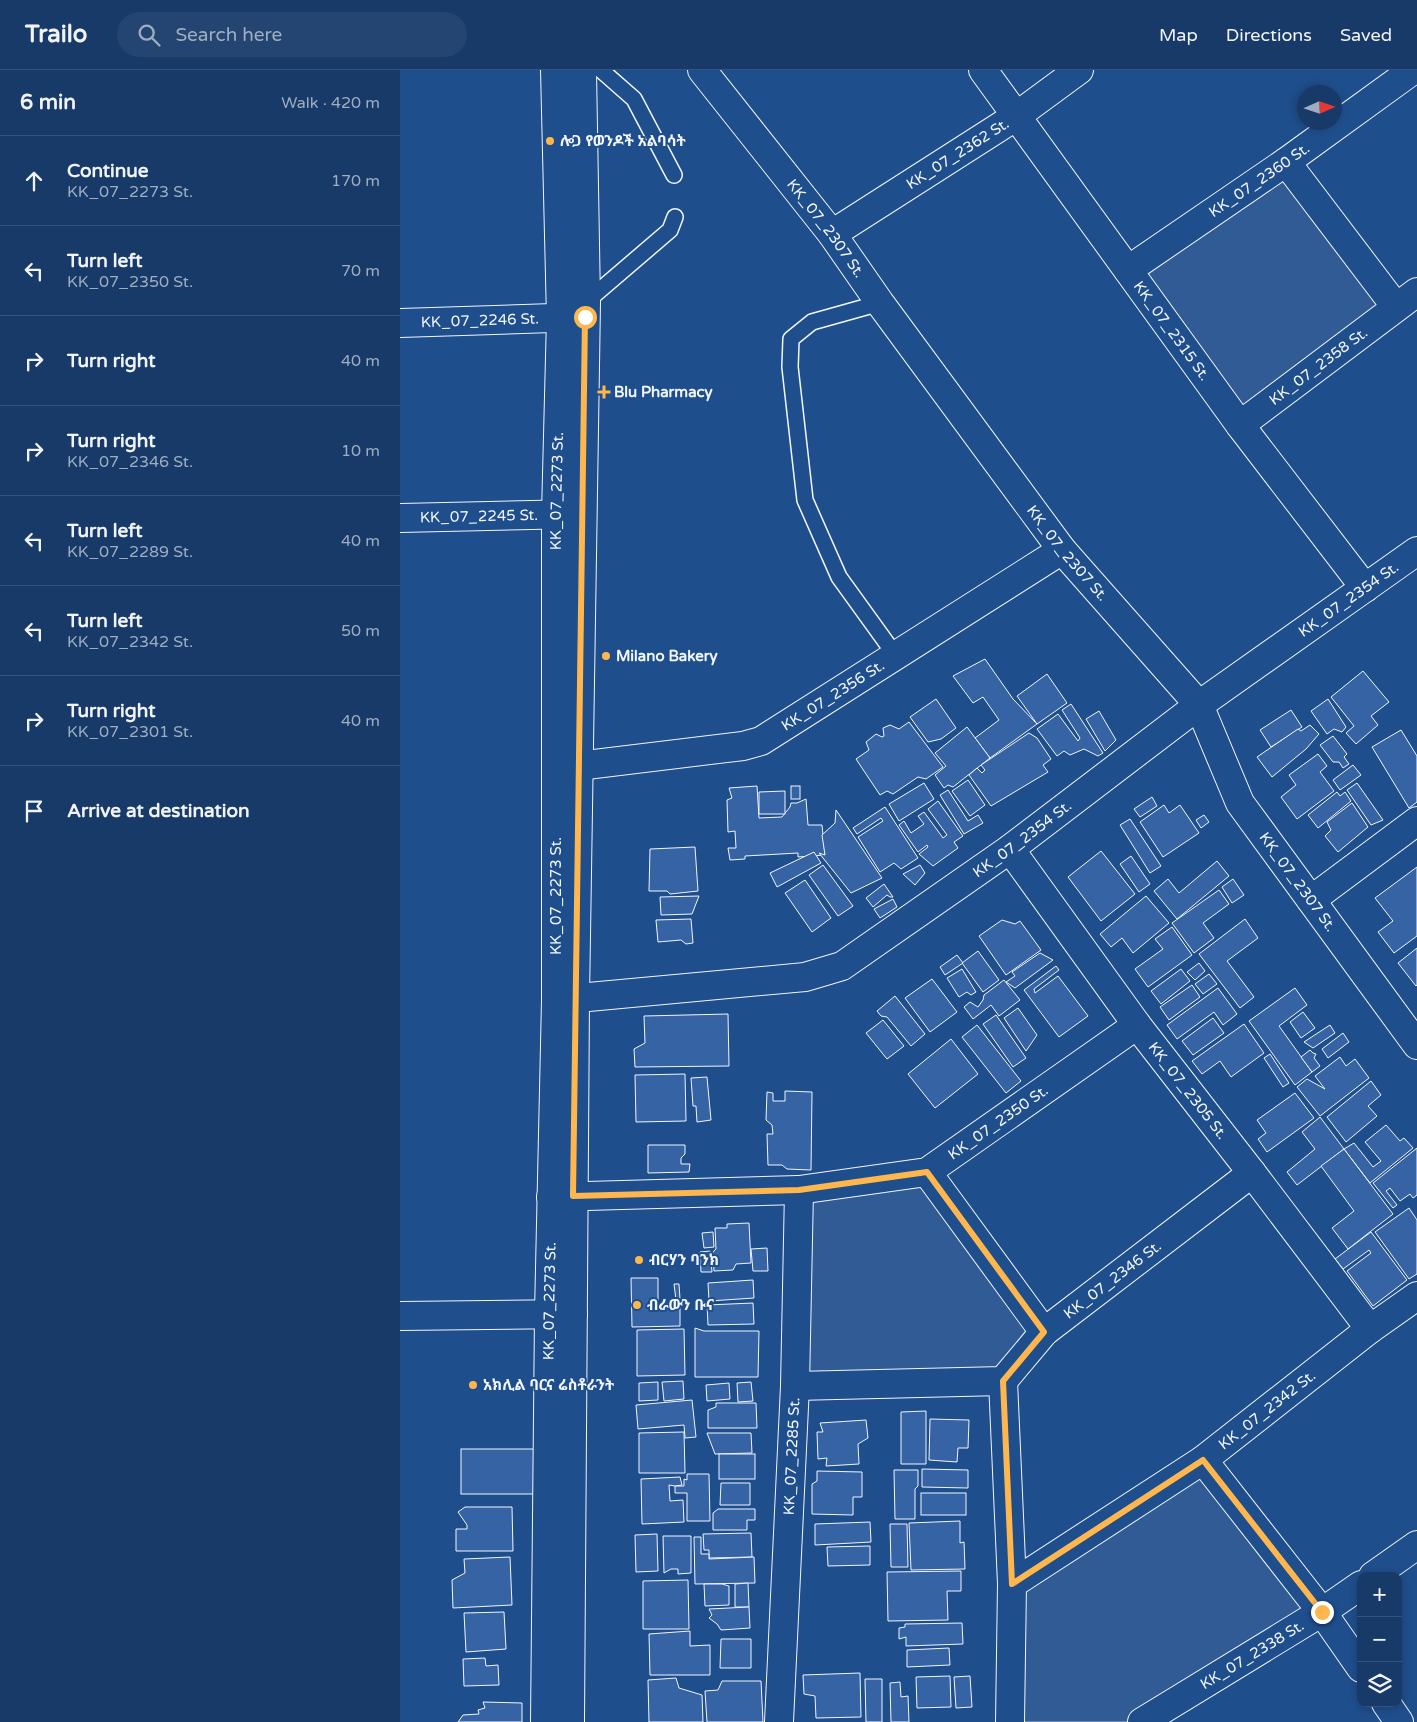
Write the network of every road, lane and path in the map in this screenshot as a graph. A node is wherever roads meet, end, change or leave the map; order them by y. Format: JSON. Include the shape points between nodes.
{"nodes":[{"id":1,"x":555,"y":70,"type":"edge"},
{"id":2,"x":582,"y":70,"type":"edge"},
{"id":3,"x":601,"y":70,"type":"edge"},
{"id":4,"x":702,"y":70,"type":"edge"},
{"id":5,"x":983,"y":70,"type":"edge"},
{"id":6,"x":1079,"y":70,"type":"edge"},
{"id":7,"x":1414,"y":70,"type":"edge"},
{"id":8,"x":1016,"y":117,"type":"junction"},
{"id":9,"x":1286,"y":162,"type":"junction"},
{"id":10,"x":674,"y":174,"type":"dead end"},
{"id":11,"x":675,"y":217,"type":"dead end"},
{"id":12,"x":832,"y":234,"type":"junction"},
{"id":13,"x":1128,"y":270,"type":"junction"},
{"id":14,"x":1406,"y":299,"type":"edge"},
{"id":15,"x":880,"y":303,"type":"junction"},
{"id":16,"x":577,"y":312,"type":"junction"},
{"id":17,"x":400,"y":323,"type":"edge"},
{"id":18,"x":1240,"y":425,"type":"junction"},
{"id":19,"x":569,"y":514,"type":"junction"},
{"id":20,"x":400,"y":518,"type":"edge"},
{"id":21,"x":1062,"y":550,"type":"junction"},
{"id":22,"x":1417,"y":551,"type":"edge"},
{"id":23,"x":1365,"y":588,"type":"junction"},
{"id":24,"x":896,"y":656,"type":"junction"},
{"id":25,"x":1199,"y":705,"type":"junction"},
{"id":26,"x":567,"y":766,"type":"junction"},
{"id":27,"x":1417,"y":822,"type":"edge"},
{"id":28,"x":1010,"y":849,"type":"junction"},
{"id":29,"x":1311,"y":900,"type":"junction"},
{"id":30,"x":566,"y":1000,"type":"junction"},
{"id":31,"x":1138,"y":1025,"type":"junction"},
{"id":32,"x":1417,"y":1045,"type":"edge"},
{"id":33,"x":927,"y":1172,"type":"junction"},
{"id":34,"x":1252,"y":1173,"type":"junction"},
{"id":35,"x":799,"y":1190,"type":"junction"},
{"id":36,"x":562,"y":1197,"type":"junction"},
{"id":37,"x":1417,"y":1296,"type":"edge"},
{"id":38,"x":561,"y":1313,"type":"junction"},
{"id":39,"x":400,"y":1316,"type":"edge"},
{"id":40,"x":1370,"y":1329,"type":"junction"},
{"id":41,"x":1044,"y":1332,"type":"junction"},
{"id":42,"x":1003,"y":1381,"type":"junction"},
{"id":43,"x":795,"y":1386,"type":"junction"},
{"id":44,"x":1203,"y":1460,"type":"junction"},
{"id":45,"x":1417,"y":1545,"type":"edge"},
{"id":46,"x":1379,"y":1572,"type":"edge"},
{"id":47,"x":1012,"y":1584,"type":"junction"},
{"id":48,"x":1357,"y":1587,"type":"edge"},
{"id":49,"x":1322,"y":1612,"type":"junction"},
{"id":50,"x":1357,"y":1662,"type":"edge"},
{"id":51,"x":1389,"y":1707,"type":"edge"},
{"id":52,"x":545,"y":1722,"type":"edge"},
{"id":53,"x":570,"y":1722,"type":"edge"},
{"id":54,"x":778,"y":1722,"type":"edge"},
{"id":55,"x":1010,"y":1722,"type":"edge"},
{"id":56,"x":1142,"y":1722,"type":"edge"},
{"id":57,"x":1399,"y":1722,"type":"edge"}],
"edges":[{"from":1,"to":16,"type":"street","name":"KK_07_2273 St."},
{"from":2,"to":16,"type":"street","name":"KK_07_2273 St."},
{"from":3,"to":10,"type":"lane","via":[[634,99]]},
{"from":4,"to":12,"type":"street","name":"KK_07_2307 St."},
{"from":5,"to":8,"type":"street","name":"KK_07_2315 St."},
{"from":6,"to":8,"type":"street","name":"KK_07_2362 St."},
{"from":7,"to":9,"type":"street","name":"KK_07_2360 St."},
{"from":8,"to":12,"type":"street","name":"KK_07_2362 St."},
{"from":8,"to":13,"type":"street","name":"KK_07_2315 St."},
{"from":9,"to":13,"type":"street","name":"KK_07_2360 St."},
{"from":9,"to":14,"type":"street","name":"KK_07_2358 St."},
{"from":11,"to":16,"type":"lane","via":[[670,230]]},
{"from":12,"to":15,"type":"street","name":"KK_07_2307 St."},
{"from":13,"to":18,"type":"street","name":"KK_07_2315 St."},
{"from":14,"to":18,"type":"street","name":"KK_07_2358 St."},
{"from":15,"to":21,"type":"street","name":"KK_07_2307 St."},
{"from":15,"to":24,"type":"lane","via":[[812,322],[791,339],[790,367],[806,500],[839,577]]},
{"from":16,"to":17,"type":"street","name":"KK_07_2246 St."},
{"from":16,"to":19,"type":"street","name":"KK_07_2273 St."},
{"from":18,"to":23,"type":"street","name":"KK_07_2315 St."},
{"from":19,"to":20,"type":"street","name":"KK_07_2245 St."},
{"from":19,"to":26,"type":"street","name":"KK_07_2273 St."},
{"from":21,"to":24,"type":"street","name":"KK_07_2356 St."},
{"from":21,"to":25,"type":"street","name":"KK_07_2307 St."},
{"from":22,"to":23,"type":"street","name":"KK_07_2354 St."},
{"from":23,"to":25,"type":"street","name":"KK_07_2354 St."},
{"from":24,"to":26,"type":"street","name":"KK_07_2356 St.","via":[[761,741],[743,746]]},
{"from":25,"to":28,"type":"street","name":"KK_07_2354 St."},
{"from":25,"to":29,"type":"street","name":"KK_07_2307 St.","via":[[1240,803]]},
{"from":26,"to":30,"type":"street","name":"KK_07_2273 St."},
{"from":27,"to":29,"type":"street"},
{"from":28,"to":30,"type":"street","name":"KK_07_2354 St.","via":[[842,966],[805,977]]},
{"from":28,"to":31,"type":"street","name":"KK_07_2305 St."},
{"from":29,"to":32,"type":"street","name":"KK_07_2307 St."},
{"from":30,"to":36,"type":"street","name":"KK_07_2273 St."},
{"from":31,"to":33,"type":"street","name":"KK_07_2350 St."},
{"from":31,"to":34,"type":"street","name":"KK_07_2305 St."},
{"from":33,"to":35,"type":"street","name":"KK_07_2350 St."},
{"from":33,"to":41,"type":"street"},
{"from":34,"to":40,"type":"street","name":"KK_07_2305 St."},
{"from":34,"to":41,"type":"street","name":"KK_07_2346 St."},
{"from":35,"to":36,"type":"street","name":"KK_07_2350 St."},
{"from":35,"to":43,"type":"street","name":"KK_07_2285 St."},
{"from":36,"to":38,"type":"street","name":"KK_07_2273 St."},
{"from":37,"to":40,"type":"street","name":"KK_07_2342 St."},
{"from":38,"to":39,"type":"street"},
{"from":38,"to":52,"type":"street","name":"KK_07_2273 St."},
{"from":38,"to":53,"type":"street","name":"KK_07_2273 St."},
{"from":40,"to":44,"type":"street","name":"KK_07_2342 St."},
{"from":41,"to":42,"type":"street","name":"KK_07_2346 St."},
{"from":42,"to":43,"type":"street"},
{"from":42,"to":47,"type":"street"},
{"from":43,"to":54,"type":"street","name":"KK_07_2285 St."},
{"from":44,"to":47,"type":"street","name":"KK_07_2342 St."},
{"from":44,"to":49,"type":"street"},
{"from":45,"to":46,"type":"street"},
{"from":47,"to":55,"type":"street"},
{"from":48,"to":49,"type":"street","name":"KK_07_2338 St."},
{"from":49,"to":50,"type":"street"},
{"from":49,"to":56,"type":"street","name":"KK_07_2338 St."},
{"from":51,"to":57,"type":"street"}]}
